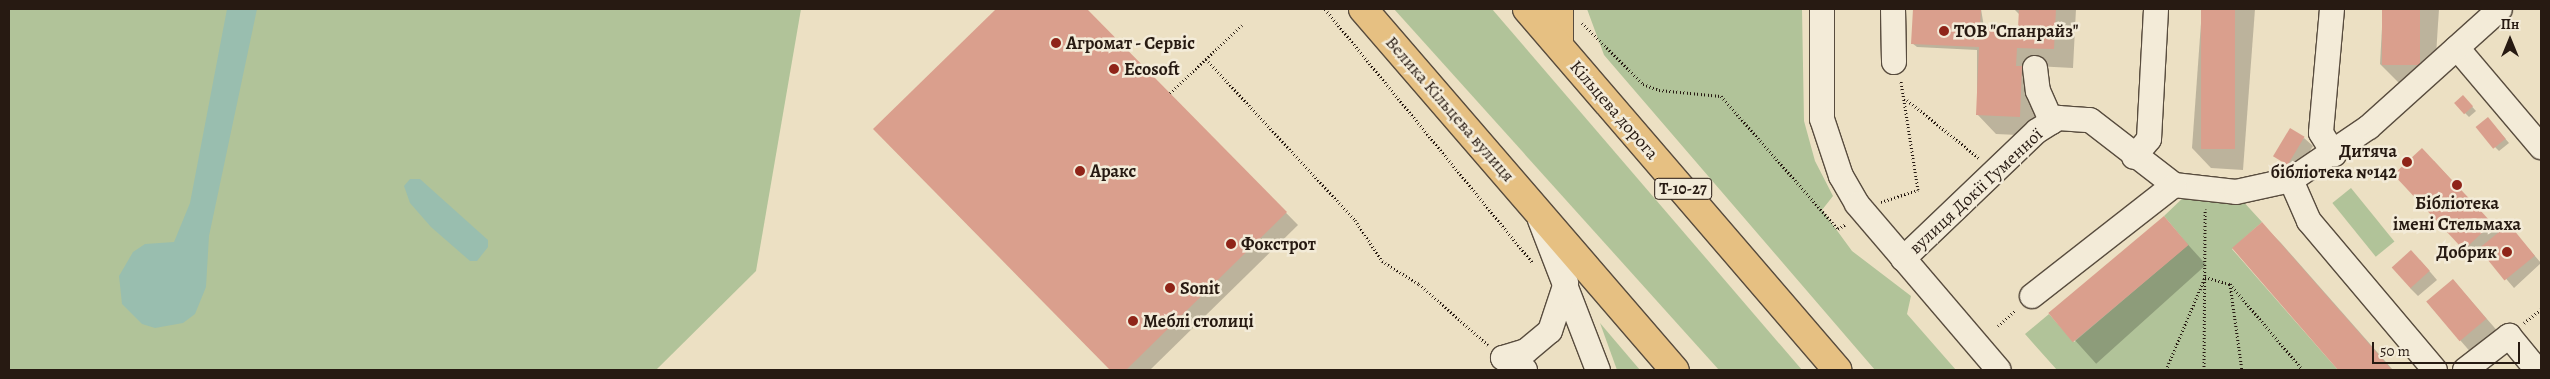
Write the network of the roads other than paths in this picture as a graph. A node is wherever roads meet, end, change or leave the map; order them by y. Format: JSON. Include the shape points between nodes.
{"nodes":[{"id":1,"x":1363,"y":9,"type":"edge"},
{"id":2,"x":1527,"y":9,"type":"edge"},
{"id":3,"x":1822,"y":9,"type":"edge"},
{"id":4,"x":1892,"y":9,"type":"edge"},
{"id":5,"x":2156,"y":9,"type":"edge"},
{"id":6,"x":2332,"y":9,"type":"edge"},
{"id":7,"x":2500,"y":9,"type":"edge"},
{"id":8,"x":1567,"y":12,"type":"edge"},
{"id":9,"x":1559,"y":45,"type":"junction"},
{"id":10,"x":2457,"y":48,"type":"junction"},
{"id":11,"x":1894,"y":62,"type":"road end"},
{"id":12,"x":2035,"y":68,"type":"dead end"},
{"id":13,"x":2052,"y":122,"type":"junction"},
{"id":14,"x":2541,"y":147,"type":"edge"},
{"id":15,"x":2334,"y":154,"type":"junction"},
{"id":16,"x":2134,"y":157,"type":"junction"},
{"id":17,"x":2291,"y":180,"type":"junction"},
{"id":18,"x":2174,"y":185,"type":"junction"},
{"id":19,"x":1536,"y":209,"type":"junction"},
{"id":20,"x":1903,"y":259,"type":"junction"},
{"id":21,"x":1566,"y":283,"type":"junction"},
{"id":22,"x":2032,"y":296,"type":"dead end"},
{"id":23,"x":1525,"y":370,"type":"edge"},
{"id":24,"x":1598,"y":370,"type":"edge"},
{"id":25,"x":1676,"y":370,"type":"edge"},
{"id":26,"x":1838,"y":370,"type":"edge"},
{"id":27,"x":1999,"y":370,"type":"edge"},
{"id":28,"x":2435,"y":370,"type":"edge"},
{"id":29,"x":2465,"y":370,"type":"edge"},
{"id":30,"x":2537,"y":370,"type":"edge"}],
"edges":[{"from":1,"to":19,"type":"main road","name":"Велика Кільцева вулиця"},
{"from":2,"to":9,"type":"main road","name":"Кільцева дорога","number":"Т-10-27"},
{"from":3,"to":20,"type":"street","via":[[1822,119],[1842,176],[1865,213]]},
{"from":4,"to":11,"type":"street"},
{"from":5,"to":16,"type":"street","via":[[2149,139]]},
{"from":6,"to":15,"type":"street","via":[[2321,133]]},
{"from":7,"to":10,"type":"street","name":"вулиця Докії Гуменної"},
{"from":8,"to":9,"type":"main road"},
{"from":9,"to":26,"type":"main road","name":"Кільцева дорога","number":"Т-10-27"},
{"from":10,"to":14,"type":"street"},
{"from":10,"to":15,"type":"street","name":"вулиця Докії Гуменної"},
{"from":12,"to":13,"type":"street","via":[[2038,91]]},
{"from":13,"to":16,"type":"street","name":"вулиця Докії Гуменної","via":[[2090,120]]},
{"from":13,"to":20,"type":"street","name":"вулиця Докії Гуменної","via":[[1995,171]]},
{"from":15,"to":17,"type":"street","name":"вулиця Докії Гуменної"},
{"from":16,"to":18,"type":"street","name":"вулиця Докії Гуменної"},
{"from":17,"to":18,"type":"street","name":"вулиця Докії Гуменної","via":[[2263,190],[2206,191]]},
{"from":17,"to":28,"type":"street","via":[[2309,221]]},
{"from":18,"to":22,"type":"street"},
{"from":19,"to":21,"type":"street"},
{"from":19,"to":25,"type":"main road"},
{"from":20,"to":27,"type":"street"},
{"from":21,"to":23,"type":"street","via":[[1550,332],[1526,351],[1503,358]]},
{"from":21,"to":24,"type":"street"},
{"from":29,"to":30,"type":"street","via":[[2509,336]]}]}
